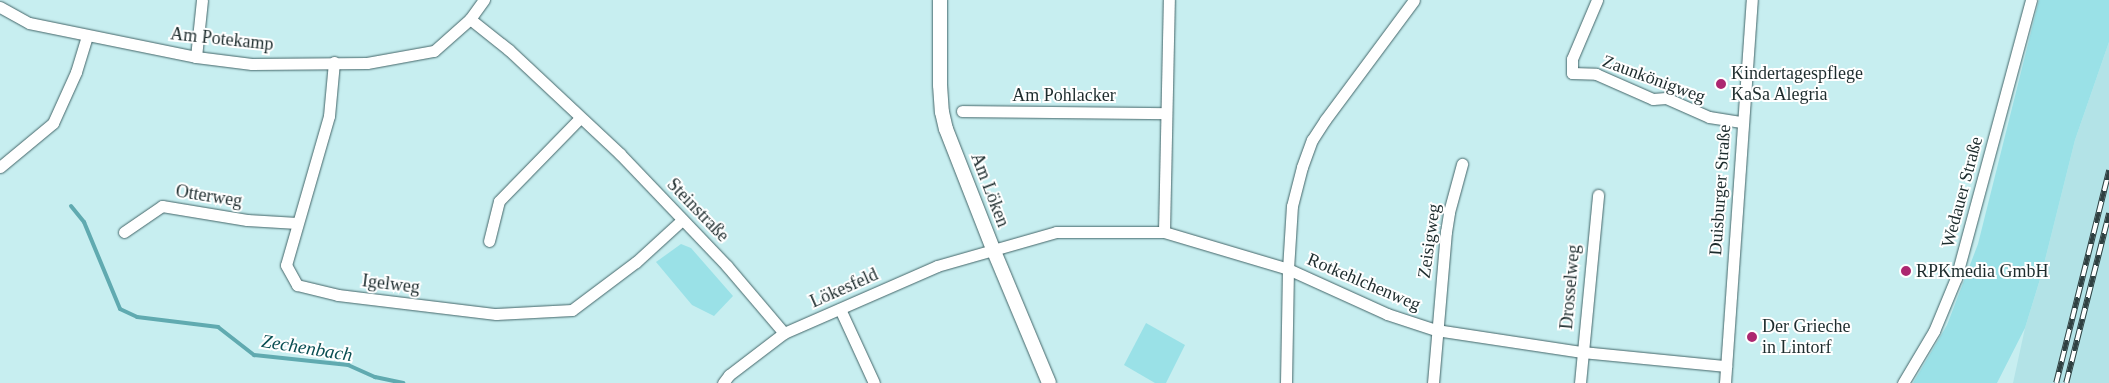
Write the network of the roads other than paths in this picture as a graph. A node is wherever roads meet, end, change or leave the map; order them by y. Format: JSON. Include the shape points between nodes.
{"nodes":[{"id":1,"x":202,"y":0,"type":"edge"},
{"id":2,"x":484,"y":0,"type":"edge"},
{"id":3,"x":940,"y":0,"type":"edge"},
{"id":4,"x":1169,"y":0,"type":"edge"},
{"id":5,"x":1414,"y":0,"type":"edge"},
{"id":6,"x":1596,"y":0,"type":"edge"},
{"id":7,"x":1752,"y":0,"type":"edge"},
{"id":8,"x":2031,"y":0,"type":"edge"},
{"id":9,"x":0,"y":7,"type":"edge"},
{"id":10,"x":470,"y":19,"type":"junction"},
{"id":11,"x":87,"y":36,"type":"junction"},
{"id":12,"x":196,"y":57,"type":"junction"},
{"id":13,"x":334,"y":62,"type":"junction"},
{"id":14,"x":962,"y":111,"type":"dead end"},
{"id":15,"x":1166,"y":113,"type":"junction"},
{"id":16,"x":580,"y":118,"type":"junction"},
{"id":17,"x":1742,"y":122,"type":"junction"},
{"id":18,"x":1462,"y":164,"type":"dead end"},
{"id":19,"x":0,"y":167,"type":"edge"},
{"id":20,"x":1598,"y":195,"type":"dead end"},
{"id":21,"x":682,"y":220,"type":"junction"},
{"id":22,"x":297,"y":223,"type":"junction"},
{"id":23,"x":124,"y":232,"type":"dead end"},
{"id":24,"x":1164,"y":232,"type":"junction"},
{"id":25,"x":489,"y":241,"type":"dead end"},
{"id":26,"x":993,"y":249,"type":"junction"},
{"id":27,"x":1288,"y":269,"type":"junction"},
{"id":28,"x":840,"y":309,"type":"junction"},
{"id":29,"x":1436,"y":330,"type":"junction"},
{"id":30,"x":784,"y":333,"type":"junction"},
{"id":31,"x":1582,"y":352,"type":"junction"},
{"id":32,"x":1726,"y":366,"type":"junction"},
{"id":33,"x":723,"y":383,"type":"edge"},
{"id":34,"x":874,"y":383,"type":"edge"},
{"id":35,"x":1049,"y":383,"type":"edge"},
{"id":36,"x":1286,"y":383,"type":"edge"},
{"id":37,"x":1433,"y":383,"type":"edge"},
{"id":38,"x":1580,"y":383,"type":"edge"},
{"id":39,"x":1725,"y":383,"type":"edge"},
{"id":40,"x":1903,"y":383,"type":"edge"}],
"edges":[{"from":1,"to":12,"type":"street"},
{"from":2,"to":10,"type":"street","name":"Am Potekamp"},
{"from":3,"to":26,"type":"street","name":"Am Löken","via":[[942,112]]},
{"from":4,"to":15,"type":"street"},
{"from":5,"to":27,"type":"street","via":[[1312,140],[1292,206]]},
{"from":6,"to":17,"type":"street","name":"Zaunkönigweg","via":[[1572,60],[1572,73],[1596,74],[1653,99],[1666,98],[1709,117]]},
{"from":7,"to":17,"type":"street","name":"Duisburger Straße"},
{"from":8,"to":40,"type":"street","name":"Wedauer Straße","via":[[1956,278],[1934,330]]},
{"from":9,"to":11,"type":"street","name":"Am Potekamp","via":[[29,23]]},
{"from":10,"to":13,"type":"street","name":"Am Potekamp","via":[[434,51],[367,63]]},
{"from":10,"to":16,"type":"street","name":"Steinstraße","via":[[509,50]]},
{"from":11,"to":12,"type":"street","name":"Am Potekamp"},
{"from":11,"to":19,"type":"street","via":[[76,72],[53,124]]},
{"from":12,"to":13,"type":"street","name":"Am Potekamp","via":[[252,64]]},
{"from":13,"to":22,"type":"street","name":"Igelweg","via":[[328,116]]},
{"from":14,"to":15,"type":"street","name":"Am Pohlacker"},
{"from":15,"to":24,"type":"street"},
{"from":16,"to":21,"type":"street","name":"Steinstraße","via":[[620,154]]},
{"from":16,"to":25,"type":"street","via":[[500,201]]},
{"from":17,"to":32,"type":"street","name":"Duisburger Straße"},
{"from":18,"to":29,"type":"street","name":"Zeisigweg","via":[[1449,212]]},
{"from":20,"to":31,"type":"street","name":"Drosselweg"},
{"from":21,"to":22,"type":"street","name":"Igelweg","via":[[636,262],[572,310],[496,314],[338,296],[297,285],[286,265]]},
{"from":21,"to":30,"type":"street","name":"Steinstraße","via":[[727,266]]},
{"from":22,"to":23,"type":"street","name":"Otterweg","via":[[247,220],[162,206]]},
{"from":24,"to":26,"type":"street","name":"Rotkehlchenweg","via":[[1056,232]]},
{"from":24,"to":27,"type":"street","name":"Rotkehlchenweg"},
{"from":26,"to":28,"type":"street","name":"Lökesfeld","via":[[937,266]]},
{"from":26,"to":35,"type":"street","name":"Am Löken"},
{"from":27,"to":29,"type":"street","name":"Rotkehlchenweg","via":[[1379,311]]},
{"from":27,"to":36,"type":"street"},
{"from":28,"to":30,"type":"street","name":"Lökesfeld"},
{"from":28,"to":34,"type":"street"},
{"from":29,"to":31,"type":"street","name":"Rotkehlchenweg"},
{"from":29,"to":37,"type":"street","name":"Zeisigweg"},
{"from":30,"to":33,"type":"street","name":"Lökesfeld"},
{"from":31,"to":32,"type":"street","name":"Rotkehlchenweg"},
{"from":31,"to":38,"type":"street","name":"Drosselweg"},
{"from":32,"to":39,"type":"street","name":"Duisburger Straße"}]}
